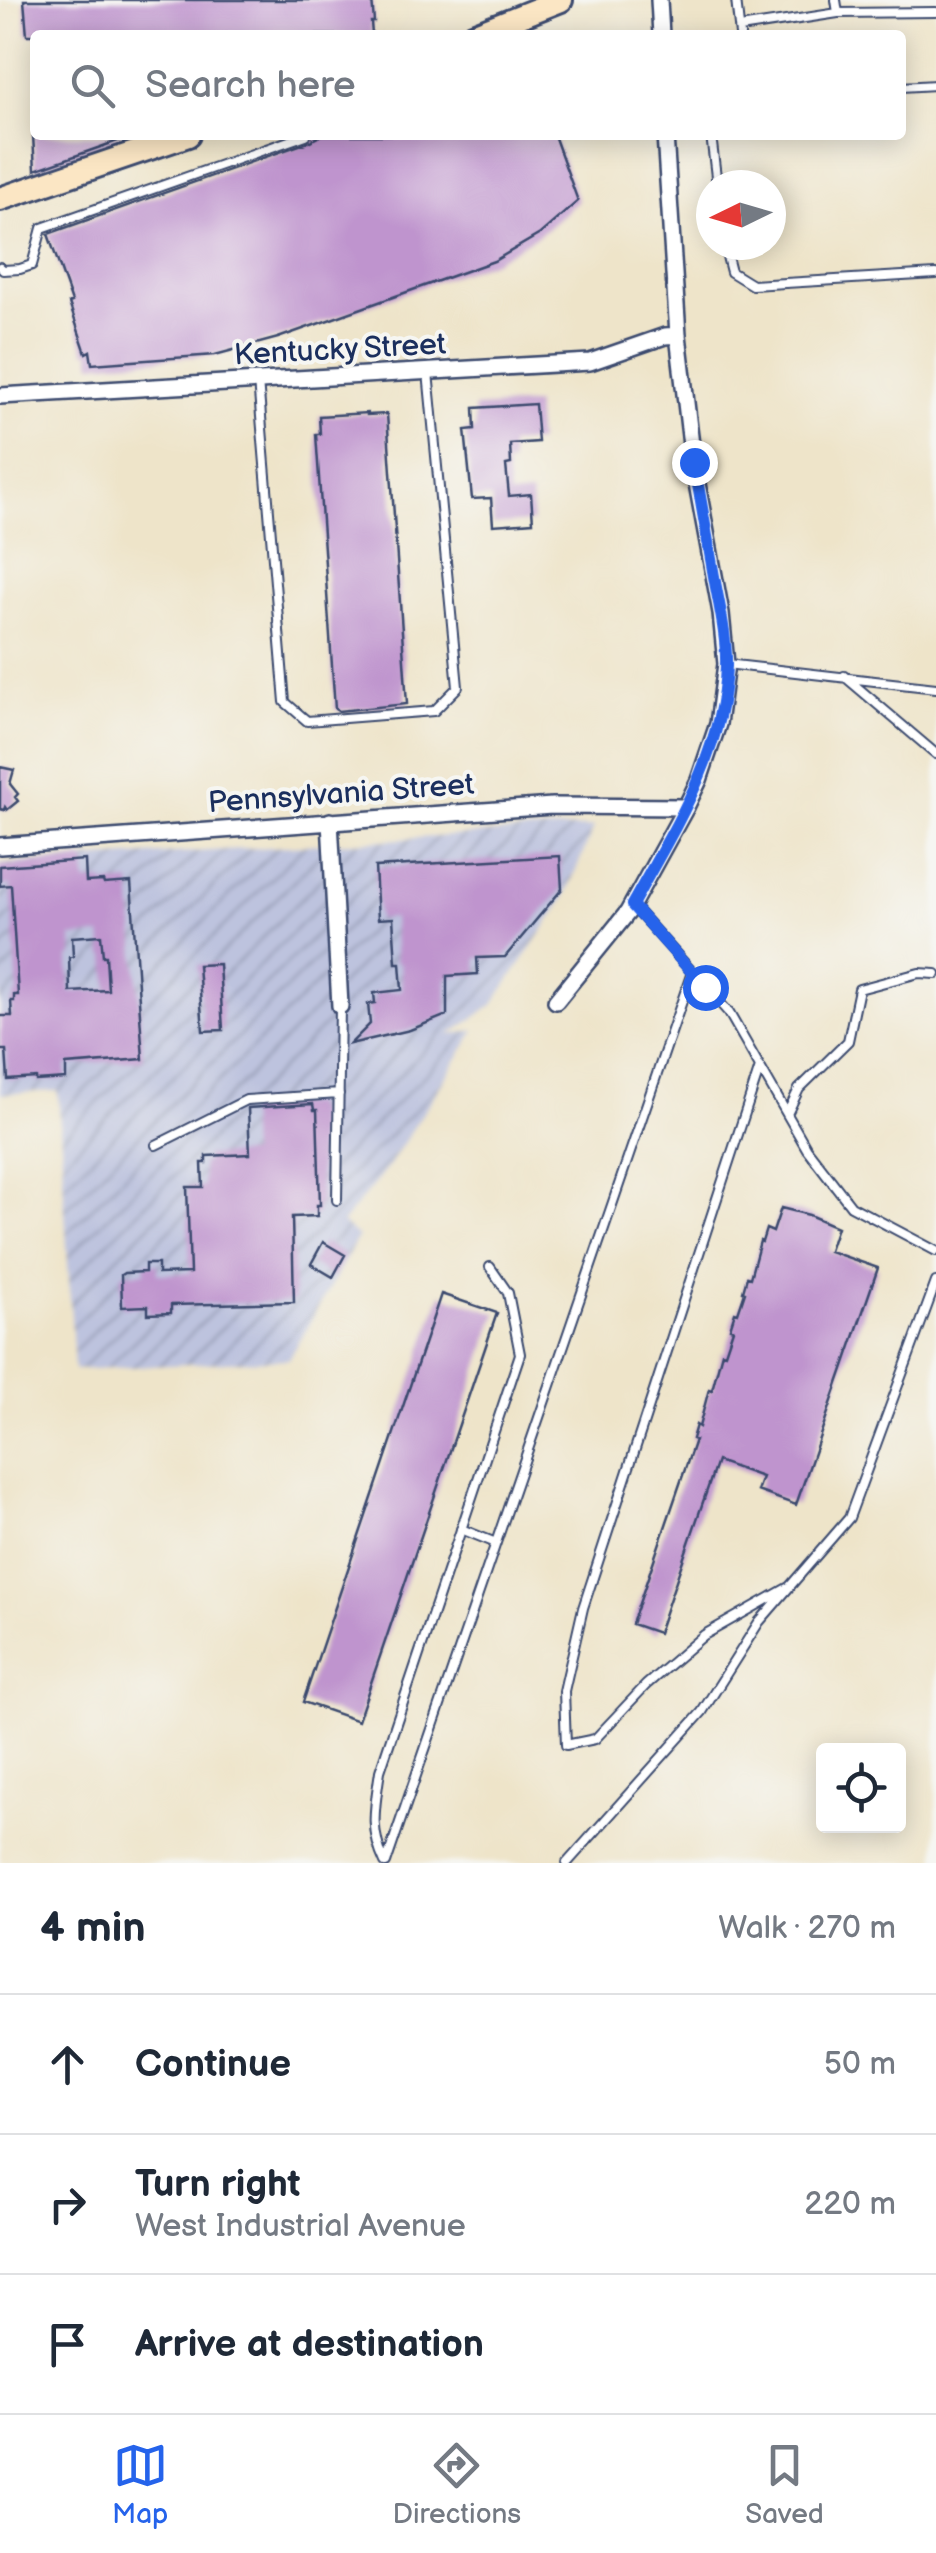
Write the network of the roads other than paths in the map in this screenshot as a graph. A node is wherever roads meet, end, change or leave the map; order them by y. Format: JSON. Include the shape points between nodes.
{"nodes":[{"id":1,"x":561,"y":0,"type":"edge"},
{"id":2,"x":659,"y":0,"type":"edge"},
{"id":3,"x":736,"y":0,"type":"edge"},
{"id":4,"x":836,"y":0,"type":"edge"},
{"id":5,"x":936,"y":12,"type":"edge"},
{"id":6,"x":838,"y":13,"type":"junction"},
{"id":7,"x":516,"y":18,"type":"edge"},
{"id":8,"x":486,"y":30,"type":"edge"},
{"id":9,"x":660,"y":30,"type":"edge"},
{"id":10,"x":740,"y":30,"type":"edge"},
{"id":11,"x":750,"y":30,"type":"edge"},
{"id":12,"x":936,"y":85,"type":"edge"},
{"id":13,"x":906,"y":87,"type":"edge"},
{"id":14,"x":173,"y":140,"type":"edge"},
{"id":15,"x":292,"y":140,"type":"edge"},
{"id":16,"x":666,"y":140,"type":"edge"},
{"id":17,"x":712,"y":140,"type":"edge"},
{"id":18,"x":715,"y":170,"type":"edge"},
{"id":19,"x":0,"y":199,"type":"edge"},
{"id":20,"x":727,"y":260,"type":"edge"},
{"id":21,"x":0,"y":267,"type":"edge"},
{"id":22,"x":936,"y":274,"type":"edge"},
{"id":23,"x":678,"y":335,"type":"junction"},
{"id":24,"x":428,"y":372,"type":"junction"},
{"id":25,"x":258,"y":382,"type":"junction"},
{"id":26,"x":0,"y":396,"type":"edge"},
{"id":27,"x":726,"y":664,"type":"junction"},
{"id":28,"x":844,"y":676,"type":"junction"},
{"id":29,"x":936,"y":688,"type":"edge"},
{"id":30,"x":936,"y":754,"type":"edge"},
{"id":31,"x":686,"y":807,"type":"junction"},
{"id":32,"x":330,"y":821,"type":"junction"},
{"id":33,"x":0,"y":846,"type":"edge"},
{"id":34,"x":632,"y":905,"type":"junction"},
{"id":35,"x":692,"y":972,"type":"junction"},
{"id":36,"x":936,"y":974,"type":"edge"},
{"id":37,"x":556,"y":1001,"type":"dead end"},
{"id":38,"x":340,"y":1006,"type":"joint"},
{"id":39,"x":760,"y":1067,"type":"junction"},
{"id":40,"x":339,"y":1094,"type":"junction"},
{"id":41,"x":788,"y":1114,"type":"junction"},
{"id":42,"x":156,"y":1145,"type":"dead end"},
{"id":43,"x":337,"y":1200,"type":"dead end"},
{"id":44,"x":936,"y":1251,"type":"edge"},
{"id":45,"x":490,"y":1267,"type":"dead end"},
{"id":46,"x":936,"y":1282,"type":"edge"},
{"id":47,"x":461,"y":1529,"type":"junction"},
{"id":48,"x":496,"y":1543,"type":"junction"},
{"id":49,"x":789,"y":1587,"type":"junction"},
{"id":50,"x":386,"y":1863,"type":"edge"},
{"id":51,"x":566,"y":1863,"type":"edge"}],
"edges":[{"from":1,"to":7,"type":"street"},
{"from":2,"to":9,"type":"street"},
{"from":3,"to":10,"type":"lane"},
{"from":4,"to":6,"type":"lane"},
{"from":5,"to":6,"type":"lane"},
{"from":6,"to":11,"type":"lane"},
{"from":7,"to":8,"type":"street"},
{"from":12,"to":13,"type":"lane"},
{"from":14,"to":19,"type":"street"},
{"from":15,"to":21,"type":"lane","via":[[42,228],[32,265]]},
{"from":16,"to":23,"type":"street"},
{"from":17,"to":18,"type":"lane"},
{"from":20,"to":22,"type":"lane","via":[[730,272],[752,285]]},
{"from":23,"to":24,"type":"street","name":"Kentucky Street","via":[[590,362]]},
{"from":23,"to":27,"type":"street"},
{"from":24,"to":25,"type":"street","name":"Kentucky Street"},
{"from":24,"to":25,"type":"lane","via":[[458,687],[434,711],[307,720],[285,702]]},
{"from":25,"to":26,"type":"street","name":"Kentucky Street"},
{"from":27,"to":28,"type":"lane"},
{"from":27,"to":31,"type":"street","via":[[718,724]]},
{"from":28,"to":29,"type":"lane"},
{"from":28,"to":30,"type":"lane"},
{"from":31,"to":32,"type":"street","name":"Pennsylvania Street","via":[[552,806]]},
{"from":31,"to":34,"type":"street"},
{"from":32,"to":33,"type":"street","name":"Pennsylvania Street"},
{"from":32,"to":38,"type":"street"},
{"from":34,"to":35,"type":"lane"},
{"from":34,"to":37,"type":"street"},
{"from":35,"to":39,"type":"lane","via":[[729,1013]]},
{"from":35,"to":48,"type":"lane"},
{"from":36,"to":41,"type":"lane","via":[[858,989],[848,1041],[799,1089]]},
{"from":38,"to":40,"type":"lane"},
{"from":39,"to":41,"type":"lane"},
{"from":39,"to":49,"type":"lane","via":[[583,1608],[564,1691],[566,1746],[596,1739],[704,1635]]},
{"from":40,"to":42,"type":"lane","via":[[246,1100]]},
{"from":40,"to":43,"type":"lane"},
{"from":41,"to":44,"type":"lane","via":[[851,1206]]},
{"from":45,"to":47,"type":"lane","via":[[508,1293],[520,1354]]},
{"from":46,"to":49,"type":"lane","via":[[849,1518]]},
{"from":47,"to":48,"type":"lane"},
{"from":47,"to":50,"type":"lane","via":[[380,1771],[374,1816]]},
{"from":48,"to":50,"type":"lane"},
{"from":49,"to":51,"type":"lane","via":[[702,1712]]}]}
